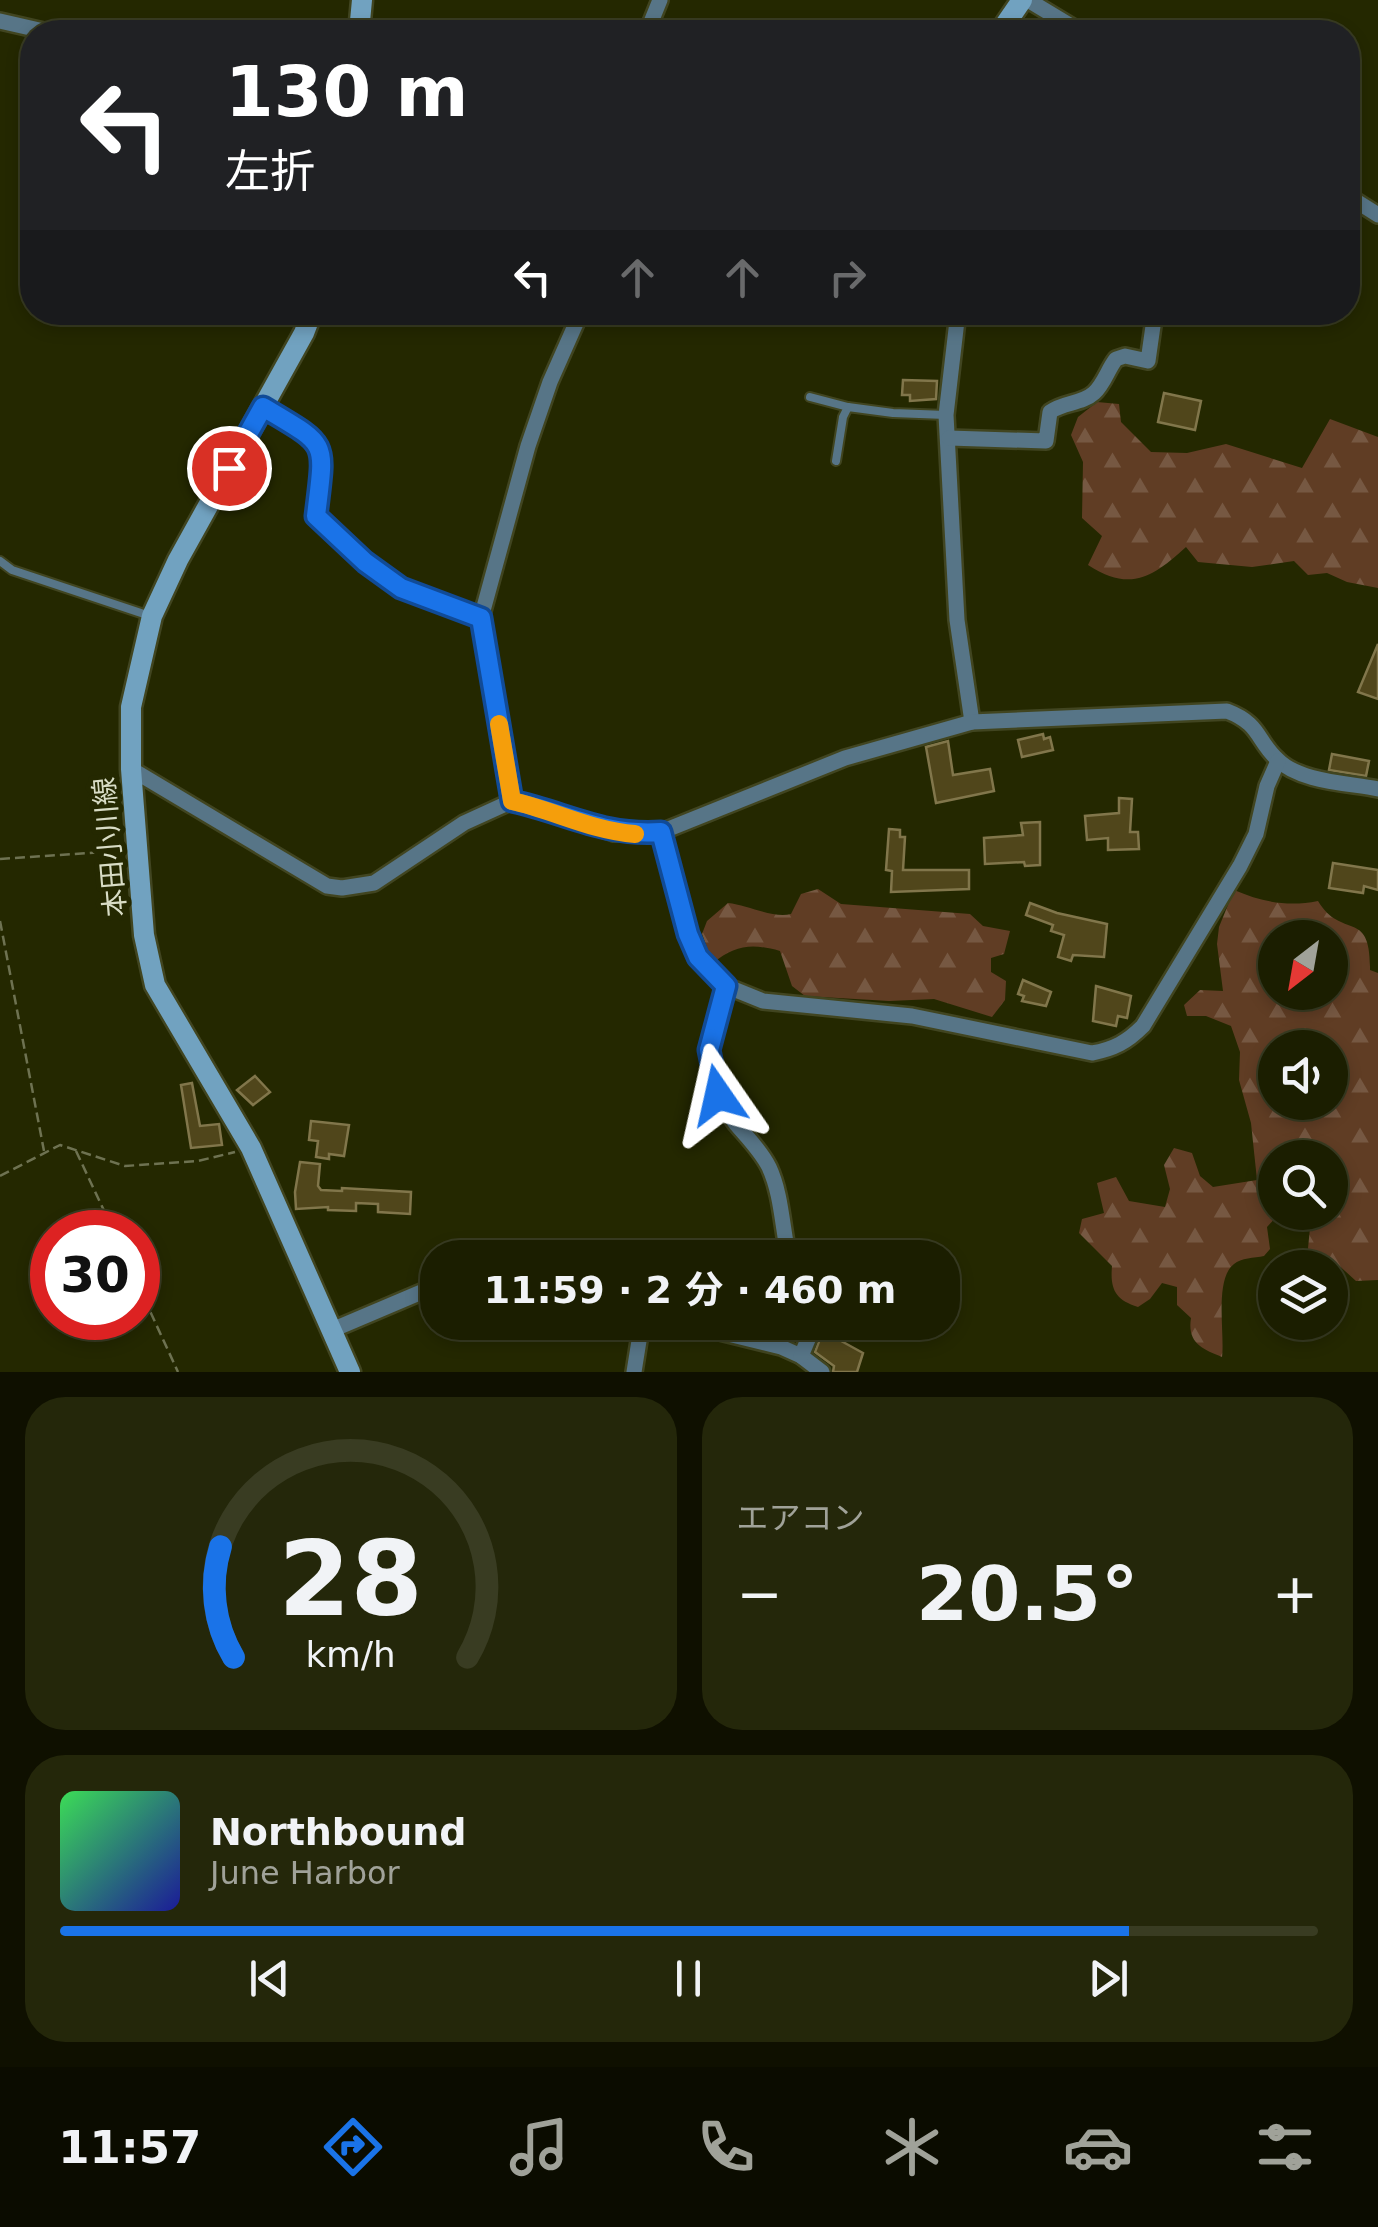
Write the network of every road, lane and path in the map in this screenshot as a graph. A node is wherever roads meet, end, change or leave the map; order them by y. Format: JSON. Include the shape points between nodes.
{"nodes":[{"id":1,"x":1025,"y":0,"type":"edge"},
{"id":2,"x":1009,"y":20,"type":"edge"},
{"id":3,"x":1060,"y":20,"type":"edge"},
{"id":4,"x":307,"y":325,"type":"edge"},
{"id":5,"x":575,"y":325,"type":"edge"},
{"id":6,"x":956,"y":325,"type":"edge"},
{"id":7,"x":1153,"y":325,"type":"edge"},
{"id":8,"x":810,"y":397,"type":"dead end"},
{"id":9,"x":263,"y":407,"type":"junction"},
{"id":10,"x":848,"y":408,"type":"junction"},
{"id":11,"x":946,"y":414,"type":"junction"},
{"id":12,"x":949,"y":438,"type":"junction"},
{"id":13,"x":836,"y":462,"type":"dead end"},
{"id":14,"x":0,"y":561,"type":"edge"},
{"id":15,"x":152,"y":616,"type":"junction"},
{"id":16,"x":481,"y":618,"type":"junction"},
{"id":17,"x":972,"y":722,"type":"junction"},
{"id":18,"x":1278,"y":761,"type":"junction"},
{"id":19,"x":130,"y":769,"type":"junction"},
{"id":20,"x":1378,"y":789,"type":"edge"},
{"id":21,"x":512,"y":801,"type":"junction"},
{"id":22,"x":661,"y":832,"type":"junction"},
{"id":23,"x":135,"y":850,"type":"junction"},
{"id":24,"x":0,"y":858,"type":"edge"},
{"id":25,"x":0,"y":921,"type":"edge"},
{"id":26,"x":726,"y":986,"type":"junction"},
{"id":27,"x":251,"y":1148,"type":"junction"},
{"id":28,"x":75,"y":1150,"type":"junction"},
{"id":29,"x":45,"y":1152,"type":"junction"},
{"id":30,"x":0,"y":1176,"type":"edge"},
{"id":31,"x":104,"y":1210,"type":"edge"},
{"id":32,"x":786,"y":1240,"type":"edge"},
{"id":33,"x":420,"y":1293,"type":"edge"},
{"id":34,"x":332,"y":1330,"type":"junction"},
{"id":35,"x":160,"y":1333,"type":"edge"},
{"id":36,"x":639,"y":1340,"type":"edge"},
{"id":37,"x":752,"y":1340,"type":"edge"},
{"id":38,"x":806,"y":1340,"type":"edge"},
{"id":39,"x":801,"y":1356,"type":"junction"},
{"id":40,"x":178,"y":1372,"type":"edge"},
{"id":41,"x":350,"y":1372,"type":"edge"},
{"id":42,"x":634,"y":1372,"type":"edge"},
{"id":43,"x":822,"y":1372,"type":"edge"}],
"edges":[{"from":1,"to":2,"type":"main road"},
{"from":1,"to":3,"type":"street"},
{"from":4,"to":9,"type":"main road","name":"本田小川線"},
{"from":5,"to":16,"type":"street","via":[[528,446]]},
{"from":6,"to":11,"type":"street"},
{"from":7,"to":12,"type":"street","via":[[1148,361],[1116,359],[1090,397],[1050,412],[1046,441]]},
{"from":8,"to":10,"type":"lane"},
{"from":9,"to":15,"type":"main road","name":"本田小川線"},
{"from":9,"to":16,"type":"street","via":[[318,443],[316,516],[401,588]]},
{"from":10,"to":11,"type":"lane"},
{"from":10,"to":13,"type":"lane"},
{"from":11,"to":12,"type":"street"},
{"from":12,"to":17,"type":"street","via":[[957,620]]},
{"from":14,"to":15,"type":"lane"},
{"from":15,"to":19,"type":"main road","name":"本田小川線","via":[[131,706]]},
{"from":16,"to":21,"type":"street"},
{"from":17,"to":18,"type":"street","via":[[1227,711],[1257,729]]},
{"from":17,"to":22,"type":"street","via":[[845,758]]},
{"from":18,"to":20,"type":"street","via":[[1303,774]]},
{"from":18,"to":26,"type":"street","via":[[1240,866],[1143,1026],[1111,1049],[1092,1053],[912,1016],[763,1001]]},
{"from":19,"to":21,"type":"street","via":[[327,886],[342,888],[374,883]]},
{"from":19,"to":23,"type":"main road","name":"本田小川線"},
{"from":21,"to":22,"type":"street","via":[[614,832]]},
{"from":22,"to":26,"type":"street","via":[[688,934],[698,957]]},
{"from":23,"to":24,"type":"path"},
{"from":23,"to":27,"type":"main road","name":"本田小川線","via":[[155,985]]},
{"from":25,"to":29,"type":"path"},
{"from":26,"to":32,"type":"street","via":[[708,1060],[722,1103],[774,1178]]},
{"from":27,"to":28,"type":"path","via":[[198,1161],[125,1166]]},
{"from":27,"to":34,"type":"main road","name":"本田小川線"},
{"from":28,"to":29,"type":"path","via":[[60,1144]]},
{"from":28,"to":31,"type":"path"},
{"from":29,"to":30,"type":"path"},
{"from":33,"to":34,"type":"street"},
{"from":34,"to":41,"type":"main road","name":"本田小川線"},
{"from":35,"to":40,"type":"path"},
{"from":36,"to":42,"type":"street"},
{"from":37,"to":39,"type":"street"},
{"from":38,"to":39,"type":"street"},
{"from":39,"to":43,"type":"street"}]}
